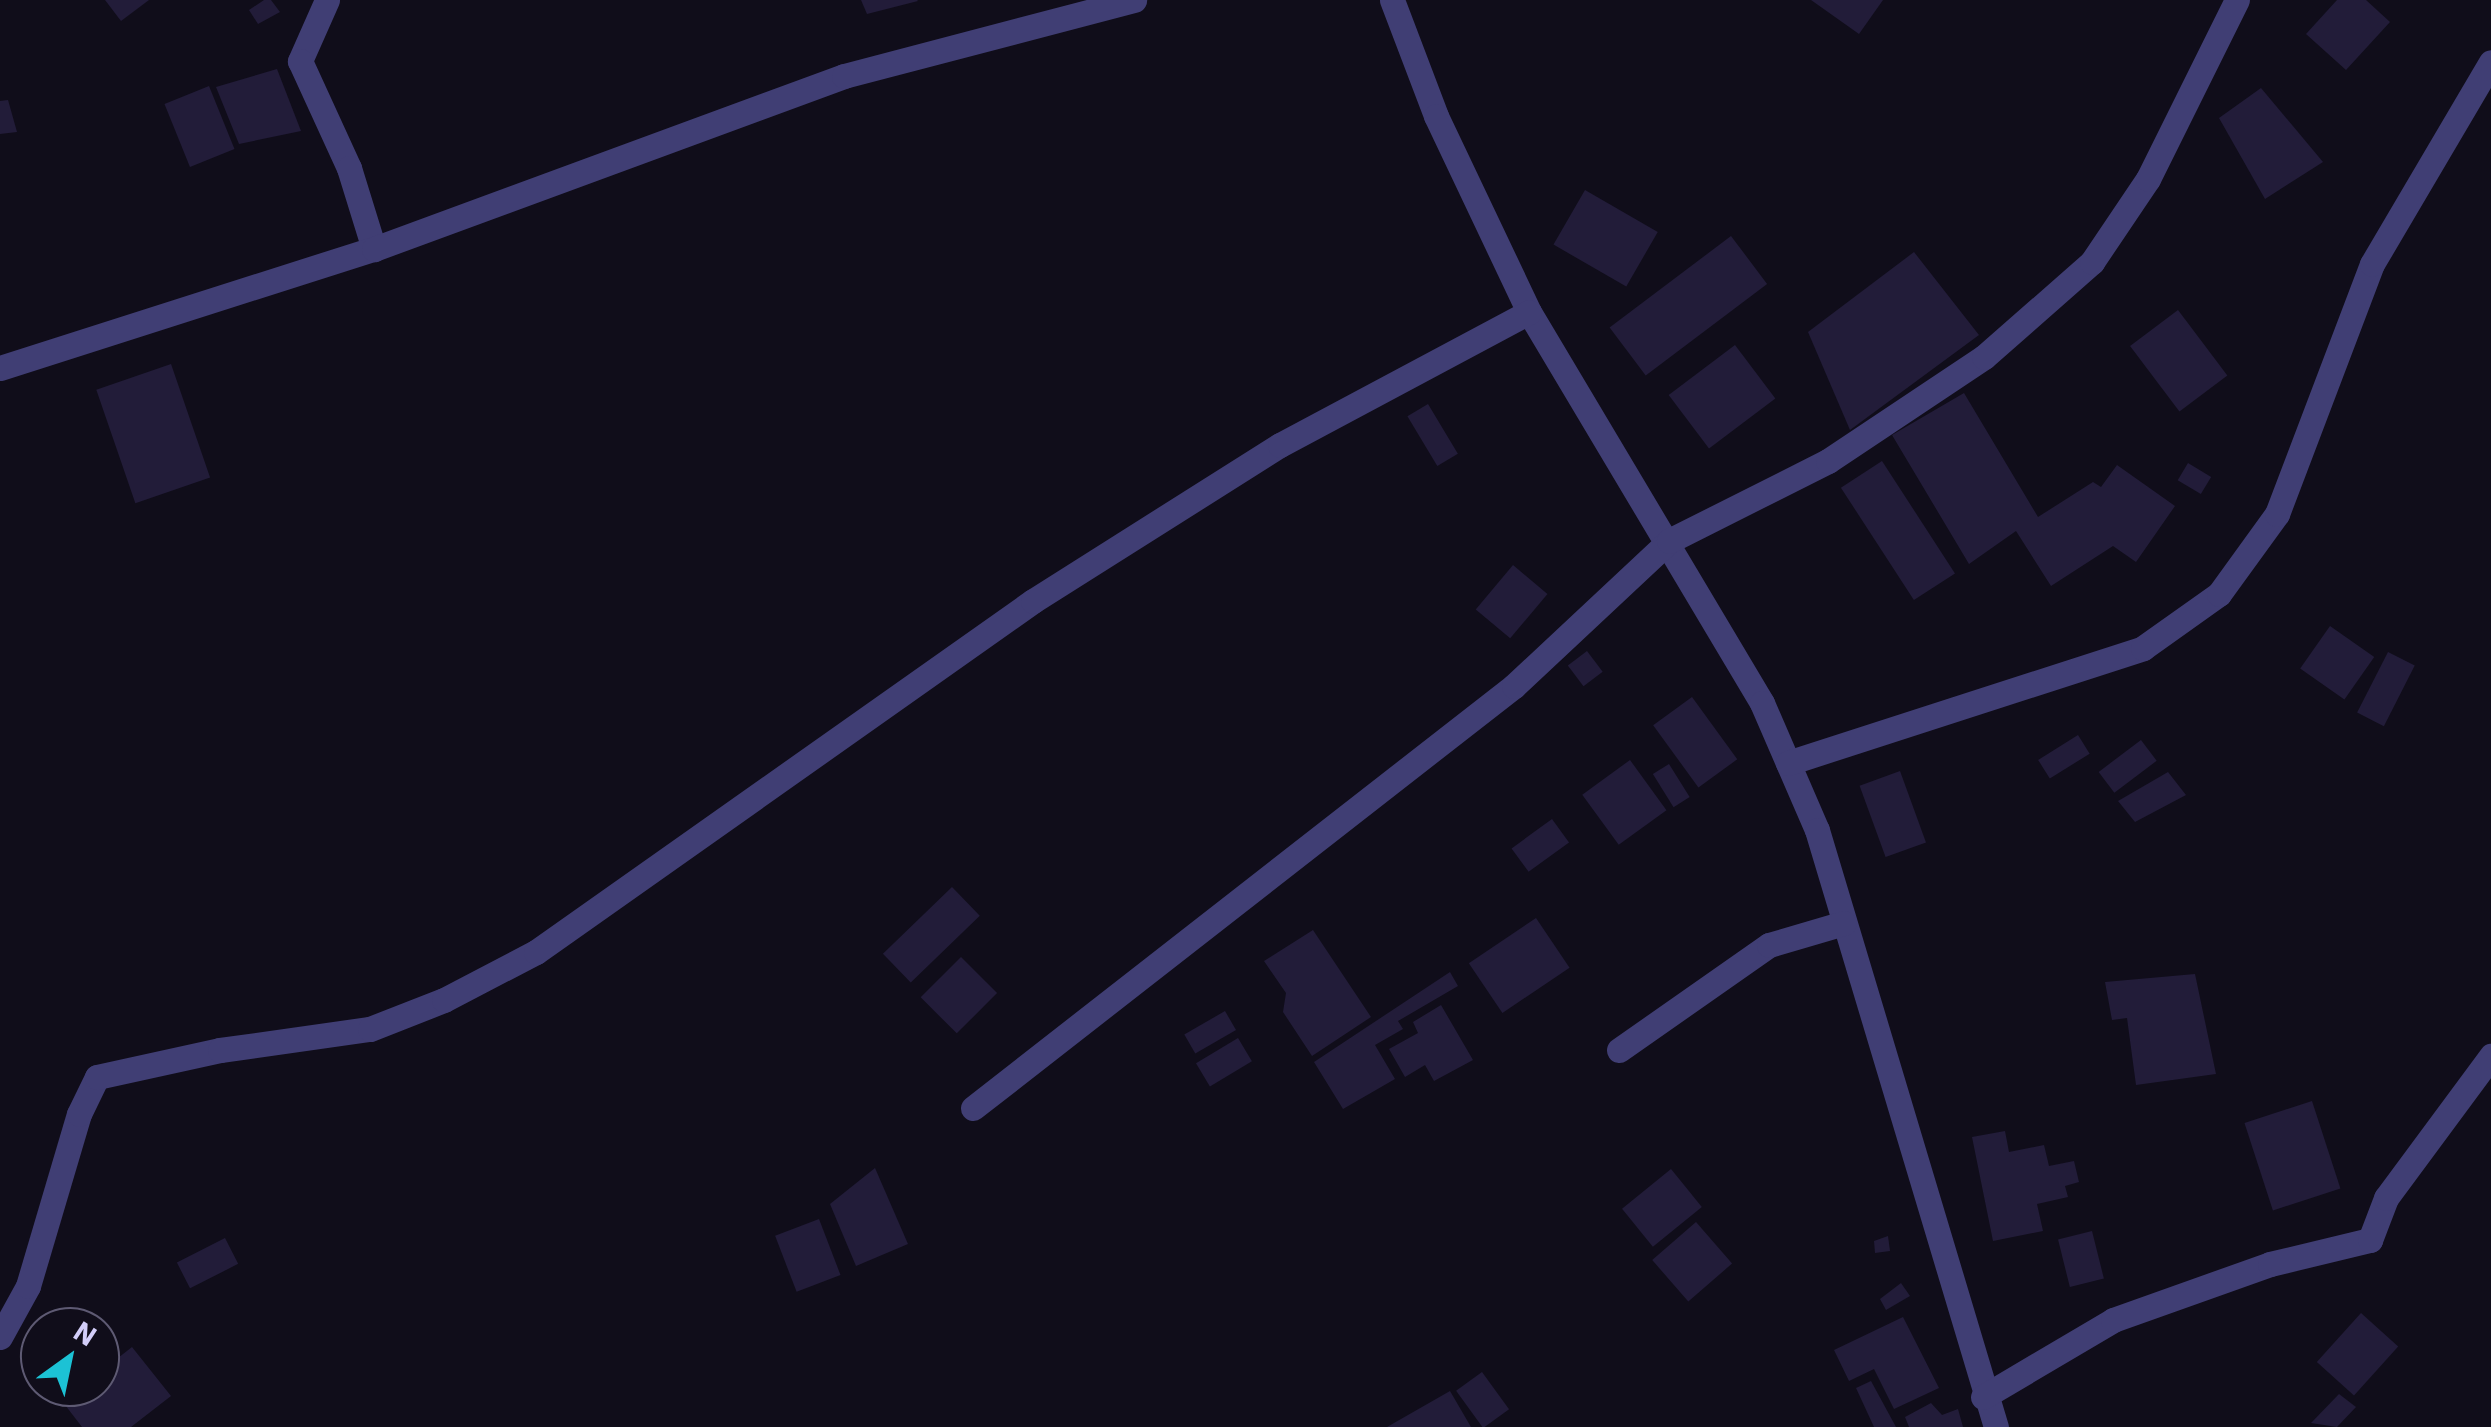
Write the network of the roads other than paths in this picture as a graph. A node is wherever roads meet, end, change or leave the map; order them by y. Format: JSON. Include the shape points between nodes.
{"nodes":[{"id":1,"x":327,"y":0,"type":"edge"},
{"id":2,"x":1134,"y":0,"type":"edge"},
{"id":3,"x":1392,"y":0,"type":"edge"},
{"id":4,"x":2237,"y":0,"type":"edge"},
{"id":5,"x":2491,"y":62,"type":"edge"},
{"id":6,"x":374,"y":250,"type":"junction"},
{"id":7,"x":1529,"y":312,"type":"junction"},
{"id":8,"x":0,"y":368,"type":"edge"},
{"id":9,"x":1669,"y":541,"type":"junction"},
{"id":10,"x":1788,"y":763,"type":"junction"},
{"id":11,"x":1844,"y":923,"type":"junction"},
{"id":12,"x":1619,"y":1050,"type":"dead end"},
{"id":13,"x":2491,"y":1056,"type":"edge"},
{"id":14,"x":974,"y":1108,"type":"dead end"},
{"id":15,"x":0,"y":1337,"type":"edge"},
{"id":16,"x":1983,"y":1398,"type":"junction"},
{"id":17,"x":1996,"y":1427,"type":"edge"}],
"edges":[{"from":1,"to":6,"type":"street","via":[[300,60],[348,168]]},
{"from":2,"to":6,"type":"street","via":[[844,76]]},
{"from":3,"to":7,"type":"street","via":[[1436,116]]},
{"from":4,"to":9,"type":"street","via":[[2148,179],[2092,262],[1984,357],[1828,461]]},
{"from":5,"to":10,"type":"street","via":[[2372,264],[2277,514],[2219,594],[2144,648]]},
{"from":6,"to":8,"type":"street"},
{"from":7,"to":9,"type":"street"},
{"from":7,"to":15,"type":"street","via":[[1280,445],[1033,601],[536,952],[370,1029],[220,1050],[97,1077],[79,1114],[28,1286]]},
{"from":9,"to":10,"type":"street"},
{"from":9,"to":14,"type":"street","via":[[1514,686]]},
{"from":10,"to":11,"type":"street","via":[[1817,830]]},
{"from":11,"to":12,"type":"street","via":[[1769,946]]},
{"from":11,"to":16,"type":"street"},
{"from":13,"to":16,"type":"street","via":[[2386,1198],[2370,1240],[2270,1264],[2113,1320]]},
{"from":16,"to":17,"type":"street"}]}
